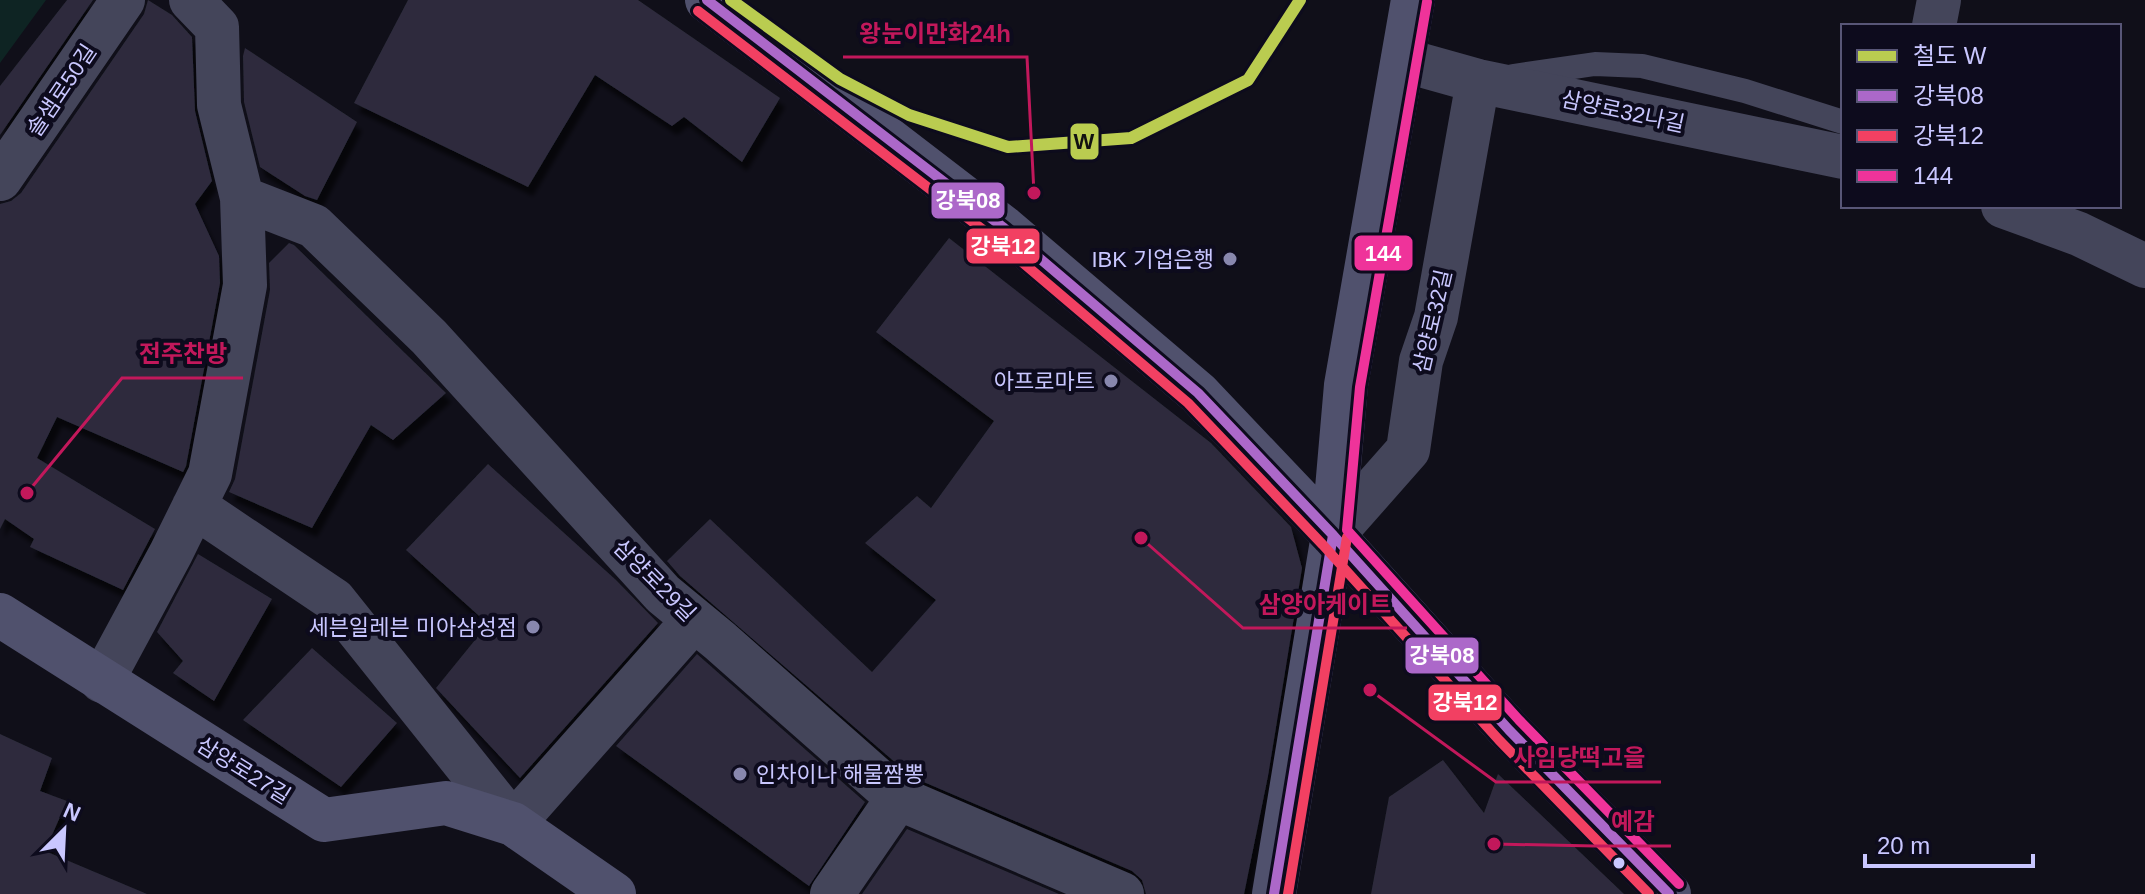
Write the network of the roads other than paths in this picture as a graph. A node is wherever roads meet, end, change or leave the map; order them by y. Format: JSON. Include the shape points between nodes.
{"nodes":[{"id":1,"x":123,"y":0,"type":"edge"},
{"id":2,"x":191,"y":0,"type":"edge"},
{"id":3,"x":1413,"y":0,"type":"edge"},
{"id":4,"x":1939,"y":0,"type":"edge"},
{"id":5,"x":725,"y":6,"type":"edge"},
{"id":6,"x":1934,"y":24,"type":"edge"},
{"id":7,"x":1403,"y":60,"type":"junction"},
{"id":8,"x":1478,"y":81,"type":"junction"},
{"id":9,"x":1841,"y":121,"type":"edge"},
{"id":10,"x":1841,"y":157,"type":"edge"},
{"id":11,"x":0,"y":179,"type":"edge"},
{"id":12,"x":242,"y":198,"type":"junction"},
{"id":13,"x":2008,"y":208,"type":"edge"},
{"id":14,"x":2145,"y":266,"type":"edge"},
{"id":15,"x":194,"y":506,"type":"junction"},
{"id":16,"x":1333,"y":535,"type":"junction"},
{"id":17,"x":0,"y":615,"type":"edge"},
{"id":18,"x":694,"y":620,"type":"junction"},
{"id":19,"x":102,"y":681,"type":"junction"},
{"id":20,"x":898,"y":798,"type":"junction"},
{"id":21,"x":513,"y":824,"type":"junction"},
{"id":22,"x":614,"y":894,"type":"edge"},
{"id":23,"x":832,"y":894,"type":"edge"},
{"id":24,"x":1122,"y":894,"type":"edge"},
{"id":25,"x":1274,"y":894,"type":"edge"},
{"id":26,"x":1669,"y":894,"type":"edge"}],
"edges":[{"from":1,"to":11,"type":"street","name":"솔샘로50길"},
{"from":2,"to":12,"type":"street","via":[[217,27],[219,105]]},
{"from":3,"to":7,"type":"main road"},
{"from":4,"to":6,"type":"street"},
{"from":5,"to":16,"type":"main road","via":[[1004,228],[1198,393]]},
{"from":7,"to":8,"type":"street","name":"삼양로32나길"},
{"from":7,"to":16,"type":"main road","via":[[1346,385]]},
{"from":8,"to":9,"type":"lane","via":[[1595,64],[1642,66]]},
{"from":8,"to":10,"type":"street","name":"삼양로32나길"},
{"from":8,"to":16,"type":"street","name":"삼양로32길","via":[[1408,450]]},
{"from":12,"to":15,"type":"street","via":[[245,285],[210,474]]},
{"from":12,"to":18,"type":"street","name":"삼양로29길","via":[[314,226],[429,337],[663,594]]},
{"from":13,"to":14,"type":"street"},
{"from":15,"to":19,"type":"street"},
{"from":15,"to":21,"type":"street","name":"삼양로27길","via":[[334,600]]},
{"from":16,"to":25,"type":"main road"},
{"from":16,"to":26,"type":"main road","via":[[1509,730]]},
{"from":17,"to":19,"type":"main road","name":"삼양로27길"},
{"from":18,"to":20,"type":"street","name":"삼양로29길"},
{"from":18,"to":21,"type":"street"},
{"from":19,"to":21,"type":"main road","name":"삼양로27길","via":[[324,820],[446,803]]},
{"from":20,"to":23,"type":"street"},
{"from":20,"to":24,"type":"street","name":"삼양로29길"},
{"from":21,"to":22,"type":"main road","name":"삼양로27길"}]}
